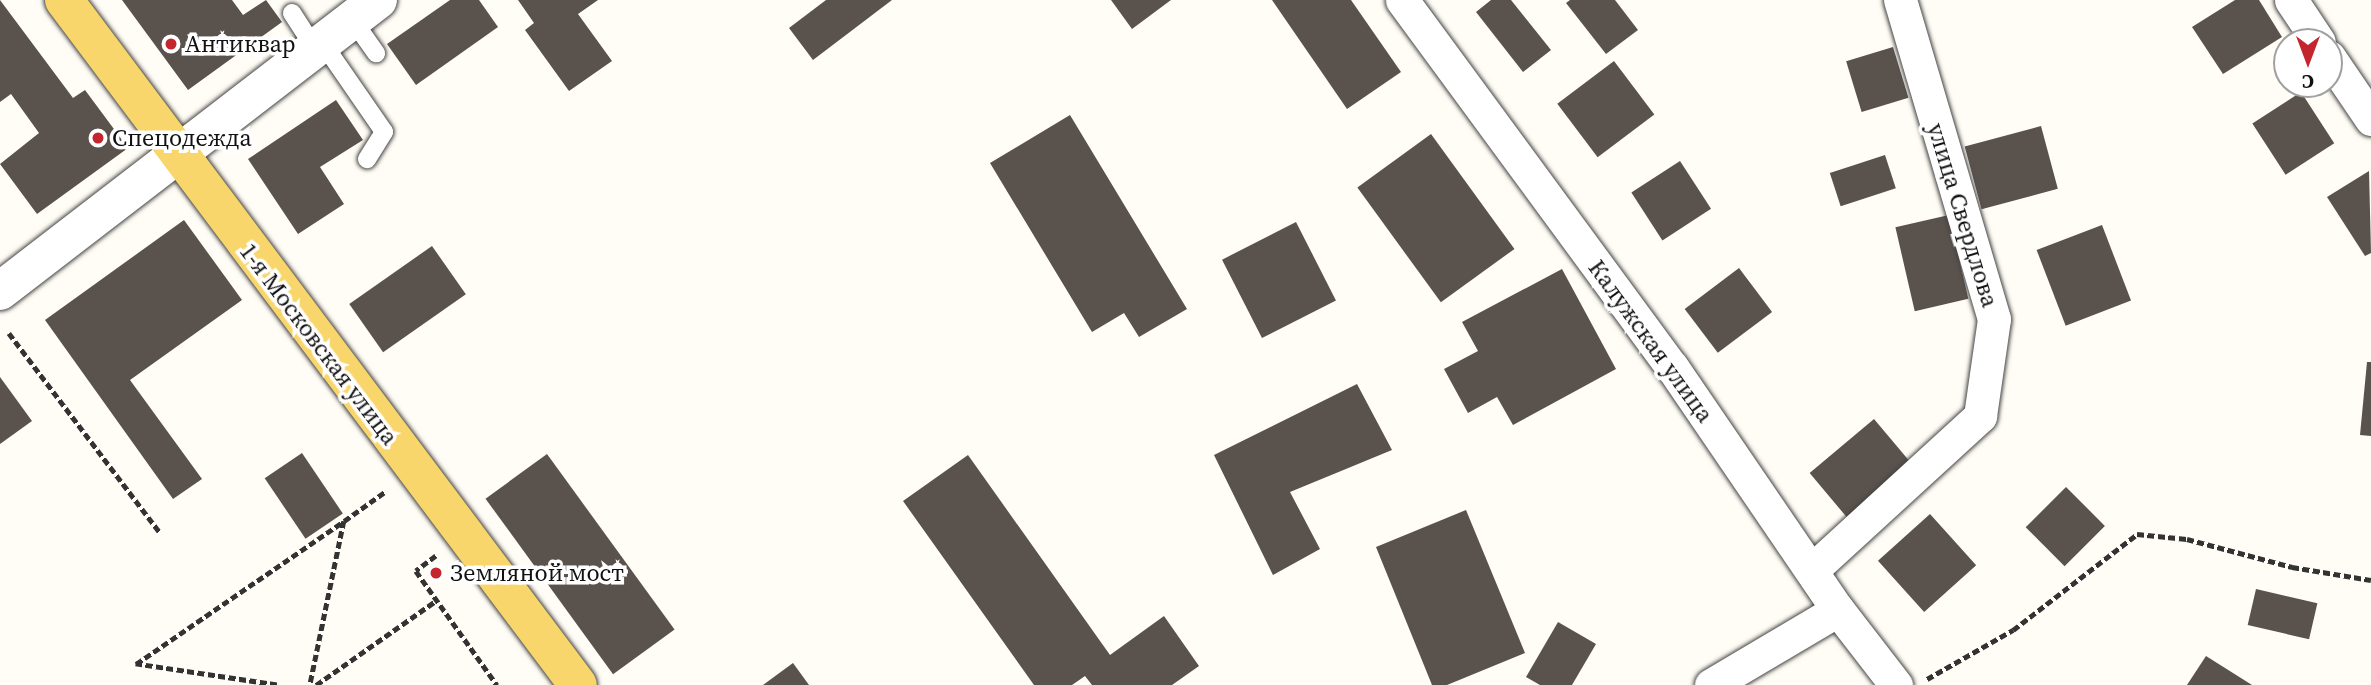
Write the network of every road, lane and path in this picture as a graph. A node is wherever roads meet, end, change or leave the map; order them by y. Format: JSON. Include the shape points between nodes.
{"nodes":[{"id":1,"x":64,"y":0,"type":"edge"},
{"id":2,"x":1402,"y":0,"type":"edge"},
{"id":3,"x":1900,"y":0,"type":"edge"},
{"id":4,"x":2291,"y":0,"type":"edge"},
{"id":5,"x":365,"y":10,"type":"edge"},
{"id":6,"x":292,"y":13,"type":"dead end"},
{"id":7,"x":2310,"y":28,"type":"edge"},
{"id":8,"x":318,"y":44,"type":"junction"},
{"id":9,"x":376,"y":53,"type":"dead end"},
{"id":10,"x":2343,"y":78,"type":"edge"},
{"id":11,"x":2371,"y":119,"type":"edge"},
{"id":12,"x":176,"y":154,"type":"junction"},
{"id":13,"x":367,"y":159,"type":"dead end"},
{"id":14,"x":0,"y":291,"type":"edge"},
{"id":15,"x":9,"y":333,"type":"dead end"},
{"id":16,"x":160,"y":533,"type":"dead end"},
{"id":17,"x":431,"y":542,"type":"dead end"},
{"id":18,"x":1812,"y":570,"type":"junction"},
{"id":19,"x":2371,"y":580,"type":"edge"},
{"id":20,"x":437,"y":600,"type":"junction"},
{"id":21,"x":1838,"y":610,"type":"junction"},
{"id":22,"x":278,"y":685,"type":"edge"},
{"id":23,"x":310,"y":685,"type":"edge"},
{"id":24,"x":316,"y":685,"type":"edge"},
{"id":25,"x":498,"y":685,"type":"edge"},
{"id":26,"x":578,"y":685,"type":"edge"},
{"id":27,"x":1711,"y":685,"type":"edge"},
{"id":28,"x":1896,"y":685,"type":"edge"},
{"id":29,"x":1917,"y":685,"type":"edge"}],
"edges":[{"from":1,"to":12,"type":"main road","name":"1-я Московская улица"},
{"from":2,"to":18,"type":"street","name":"Калужская улица","via":[[1672,367]]},
{"from":3,"to":18,"type":"street","name":"улица Свердлова","via":[[1994,319],[1980,416]]},
{"from":4,"to":7,"type":"street"},
{"from":5,"to":8,"type":"street"},
{"from":5,"to":9,"type":"lane"},
{"from":6,"to":8,"type":"lane"},
{"from":8,"to":12,"type":"street"},
{"from":8,"to":13,"type":"lane","via":[[384,132]]},
{"from":10,"to":11,"type":"street"},
{"from":12,"to":14,"type":"street"},
{"from":12,"to":26,"type":"main road","name":"1-я Московская улица"},
{"from":15,"to":16,"type":"path"},
{"from":17,"to":20,"type":"path","via":[[438,554],[416,571]]},
{"from":18,"to":21,"type":"street","name":"Калужская улица"},
{"from":19,"to":29,"type":"path","via":[[2292,567],[2187,539],[2137,534],[2013,630]]},
{"from":20,"to":24,"type":"path"},
{"from":20,"to":25,"type":"path"},
{"from":21,"to":27,"type":"street"},
{"from":21,"to":28,"type":"street","name":"Калужская улица"},
{"from":22,"to":23,"type":"path","via":[[136,664],[344,521]]}]}
